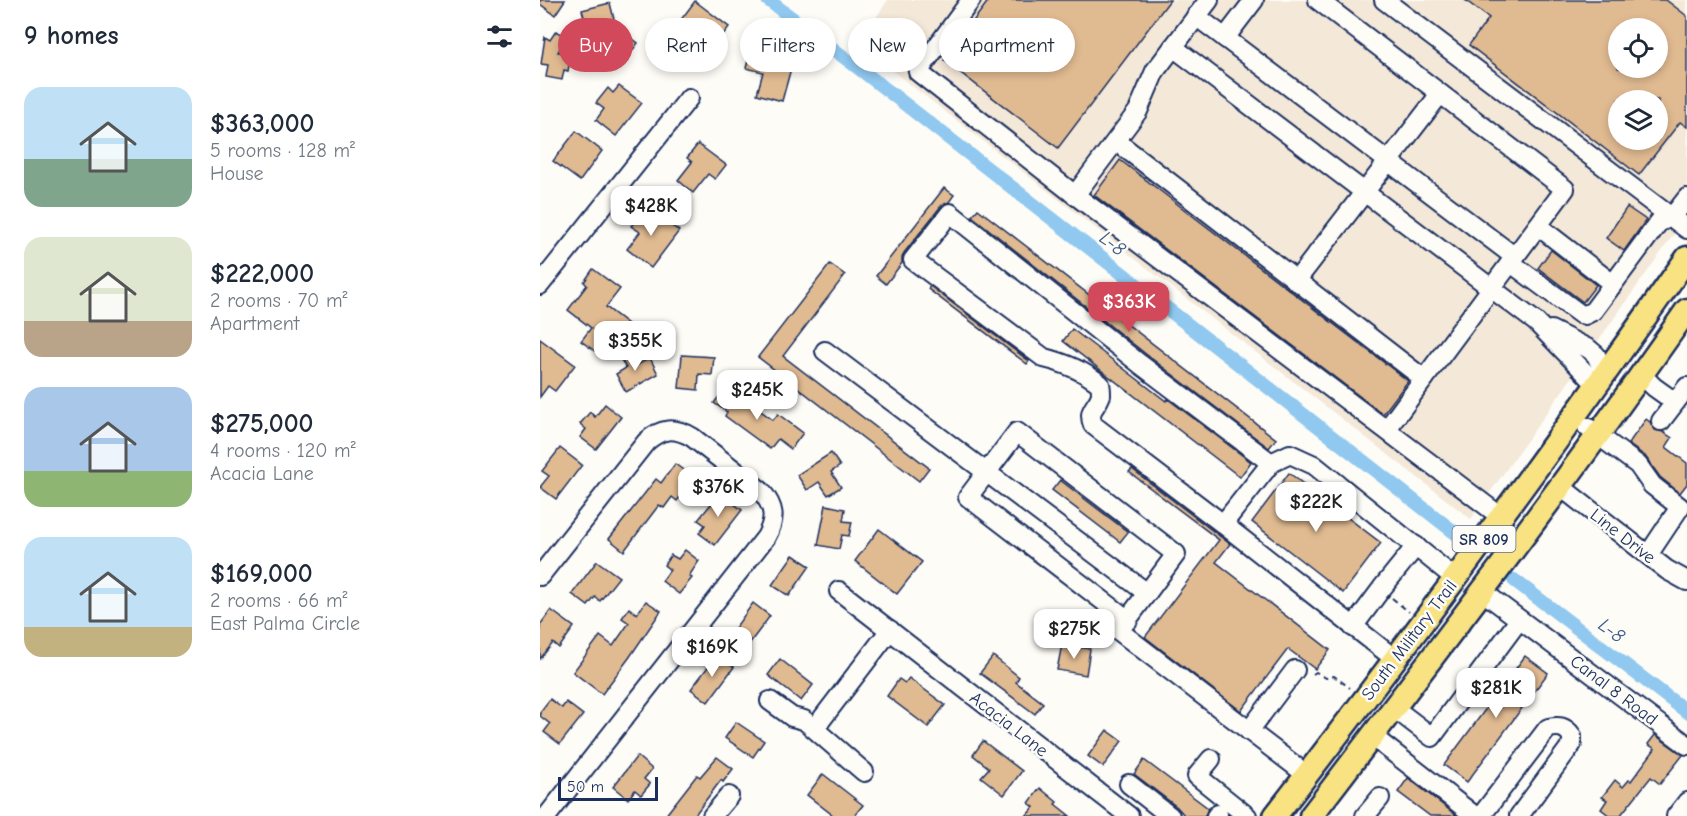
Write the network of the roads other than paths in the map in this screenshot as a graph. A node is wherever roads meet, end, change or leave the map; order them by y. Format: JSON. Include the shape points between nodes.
{"nodes":[{"id":1,"x":971,"y":0,"type":"edge"},
{"id":2,"x":1209,"y":0,"type":"edge"},
{"id":3,"x":1254,"y":0,"type":"edge"},
{"id":4,"x":1318,"y":0,"type":"edge"},
{"id":5,"x":1393,"y":3,"type":"edge"},
{"id":6,"x":1196,"y":16,"type":"junction"},
{"id":7,"x":1224,"y":38,"type":"junction"},
{"id":8,"x":1173,"y":47,"type":"junction"},
{"id":9,"x":1440,"y":94,"type":"junction"},
{"id":10,"x":689,"y":98,"type":"dead end"},
{"id":11,"x":1116,"y":141,"type":"junction"},
{"id":12,"x":1388,"y":161,"type":"junction"},
{"id":13,"x":1365,"y":192,"type":"junction"},
{"id":14,"x":1075,"y":195,"type":"junction"},
{"id":15,"x":1687,"y":198,"type":"edge"},
{"id":16,"x":1680,"y":223,"type":"edge"},
{"id":17,"x":1538,"y":226,"type":"junction"},
{"id":18,"x":1687,"y":258,"type":"edge"},
{"id":19,"x":1513,"y":260,"type":"junction"},
{"id":20,"x":1687,"y":279,"type":"edge"},
{"id":21,"x":1296,"y":281,"type":"junction"},
{"id":22,"x":1613,"y":284,"type":"junction"},
{"id":23,"x":540,"y":285,"type":"edge"},
{"id":24,"x":1492,"y":289,"type":"junction"},
{"id":25,"x":1686,"y":315,"type":"edge"},
{"id":26,"x":825,"y":351,"type":"dead end"},
{"id":27,"x":1641,"y":374,"type":"junction"},
{"id":28,"x":1424,"y":379,"type":"junction"},
{"id":29,"x":1601,"y":380,"type":"junction"},
{"id":30,"x":1687,"y":387,"type":"edge"},
{"id":31,"x":1675,"y":402,"type":"junction"},
{"id":32,"x":1661,"y":421,"type":"dead end"},
{"id":33,"x":1386,"y":429,"type":"junction"},
{"id":34,"x":1592,"y":431,"type":"junction"},
{"id":35,"x":1271,"y":463,"type":"junction"},
{"id":36,"x":987,"y":472,"type":"junction"},
{"id":37,"x":1561,"y":487,"type":"junction"},
{"id":38,"x":1500,"y":516,"type":"junction"},
{"id":39,"x":1223,"y":524,"type":"junction"},
{"id":40,"x":1528,"y":531,"type":"junction"},
{"id":41,"x":1416,"y":546,"type":"junction"},
{"id":42,"x":1648,"y":555,"type":"junction"},
{"id":43,"x":540,"y":576,"type":"edge"},
{"id":44,"x":1456,"y":579,"type":"junction"},
{"id":45,"x":1687,"y":581,"type":"edge"},
{"id":46,"x":839,"y":591,"type":"dead end"},
{"id":47,"x":1483,"y":592,"type":"junction"},
{"id":48,"x":1147,"y":593,"type":"junction"},
{"id":49,"x":1128,"y":620,"type":"junction"},
{"id":50,"x":1519,"y":620,"type":"junction"},
{"id":51,"x":1353,"y":627,"type":"junction"},
{"id":52,"x":890,"y":630,"type":"junction"},
{"id":53,"x":1395,"y":659,"type":"junction"},
{"id":54,"x":1304,"y":672,"type":"road end"},
{"id":55,"x":770,"y":701,"type":"dead end"},
{"id":56,"x":1394,"y":708,"type":"junction"},
{"id":57,"x":815,"y":728,"type":"junction"},
{"id":58,"x":1343,"y":728,"type":"junction"},
{"id":59,"x":1249,"y":731,"type":"junction"},
{"id":60,"x":1372,"y":736,"type":"junction"},
{"id":61,"x":1687,"y":745,"type":"edge"},
{"id":62,"x":1211,"y":759,"type":"dead end"},
{"id":63,"x":864,"y":772,"type":"dead end"},
{"id":64,"x":1307,"y":775,"type":"junction"},
{"id":65,"x":1129,"y":784,"type":"dead end"},
{"id":66,"x":729,"y":796,"type":"dead end"},
{"id":67,"x":1380,"y":798,"type":"dead end"},
{"id":68,"x":1687,"y":802,"type":"edge"},
{"id":69,"x":1321,"y":813,"type":"edge"},
{"id":70,"x":547,"y":816,"type":"edge"},
{"id":71,"x":712,"y":816,"type":"edge"},
{"id":72,"x":1129,"y":816,"type":"edge"},
{"id":73,"x":1170,"y":816,"type":"edge"},
{"id":74,"x":1247,"y":816,"type":"edge"},
{"id":75,"x":1275,"y":816,"type":"edge"},
{"id":76,"x":1292,"y":816,"type":"edge"},
{"id":77,"x":1365,"y":816,"type":"edge"},
{"id":78,"x":1475,"y":816,"type":"edge"},
{"id":79,"x":1481,"y":816,"type":"edge"},
{"id":80,"x":1520,"y":816,"type":"edge"},
{"id":81,"x":1676,"y":816,"type":"edge"}],
"edges":[{"from":1,"to":14,"type":"street","via":[[918,72]]},
{"from":2,"to":6,"type":"street"},
{"from":3,"to":7,"type":"street"},
{"from":4,"to":9,"type":"street"},
{"from":5,"to":16,"type":"street"},
{"from":6,"to":7,"type":"street"},
{"from":6,"to":8,"type":"street"},
{"from":7,"to":12,"type":"street"},
{"from":8,"to":11,"type":"street","via":[[1155,70],[1138,111]]},
{"from":8,"to":13,"type":"street"},
{"from":9,"to":12,"type":"street"},
{"from":9,"to":17,"type":"street","via":[[1565,189]]},
{"from":10,"to":23,"type":"street"},
{"from":11,"to":14,"type":"street"},
{"from":11,"to":21,"type":"street"},
{"from":12,"to":13,"type":"street"},
{"from":12,"to":19,"type":"street"},
{"from":13,"to":21,"type":"street"},
{"from":13,"to":24,"type":"street"},
{"from":14,"to":33,"type":"street"},
{"from":15,"to":16,"type":"street"},
{"from":16,"to":22,"type":"street","via":[[1659,222]]},
{"from":17,"to":19,"type":"street"},
{"from":17,"to":22,"type":"street"},
{"from":18,"to":29,"type":"main road","name":"South Military Trail","number":"SR 809"},
{"from":19,"to":22,"type":"street","via":[[1580,314],[1593,311]]},
{"from":19,"to":24,"type":"street"},
{"from":20,"to":27,"type":"main road","via":[[1639,347],[1635,362]]},
{"from":21,"to":28,"type":"street"},
{"from":24,"to":28,"type":"street"},
{"from":24,"to":29,"type":"street","via":[[1536,322],[1589,349],[1596,355]]},
{"from":25,"to":27,"type":"main road","name":"South Military Trail","number":"SR 809"},
{"from":26,"to":36,"type":"street"},
{"from":27,"to":31,"type":"street"},
{"from":27,"to":34,"type":"main road","name":"South Military Trail","number":"SR 809"},
{"from":28,"to":33,"type":"street"},
{"from":29,"to":34,"type":"main road","via":[[1610,390]]},
{"from":29,"to":38,"type":"main road","name":"South Military Trail","number":"SR 809"},
{"from":30,"to":31,"type":"street"},
{"from":31,"to":32,"type":"street"},
{"from":33,"to":38,"type":"street"},
{"from":34,"to":37,"type":"main road","name":"South Military Trail","number":"SR 809"},
{"from":34,"to":40,"type":"main road","via":[[1531,507]]},
{"from":34,"to":42,"type":"street","via":[[1638,465],[1652,485],[1680,507]]},
{"from":35,"to":39,"type":"street"},
{"from":35,"to":39,"type":"street","via":[[950,213],[913,260],[1044,358],[1059,361],[1101,384],[1101,394],[1090,417],[1093,425]]},
{"from":35,"to":41,"type":"street","via":[[1290,454],[1314,465]]},
{"from":36,"to":48,"type":"street"},
{"from":36,"to":48,"type":"street","via":[[1017,432],[1176,554]]},
{"from":36,"to":49,"type":"street","via":[[969,497]]},
{"from":37,"to":40,"type":"main road","name":"South Military Trail","number":"SR 809"},
{"from":37,"to":42,"type":"street","name":"Line Drive"},
{"from":38,"to":44,"type":"main road","name":"South Military Trail","number":"SR 809"},
{"from":39,"to":51,"type":"street"},
{"from":40,"to":47,"type":"main road","name":"South Military Trail","number":"SR 809"},
{"from":41,"to":44,"type":"street"},
{"from":41,"to":51,"type":"street"},
{"from":42,"to":45,"type":"street","name":"Line Drive"},
{"from":43,"to":70,"type":"street","via":[[646,442],[663,431],[683,432],[692,437],[761,491],[772,508],[771,528],[766,537]]},
{"from":44,"to":53,"type":"main road","name":"South Military Trail","number":"SR 809"},
{"from":46,"to":52,"type":"street","name":"Acacia Lane"},
{"from":47,"to":50,"type":"street","name":"Canal 8 Road"},
{"from":47,"to":56,"type":"main road","name":"South Military Trail","number":"SR 809"},
{"from":48,"to":49,"type":"street"},
{"from":49,"to":59,"type":"street","via":[[1119,631]]},
{"from":50,"to":56,"type":"street","via":[[1432,737]]},
{"from":50,"to":61,"type":"street","name":"Canal 8 Road"},
{"from":51,"to":53,"type":"street"},
{"from":52,"to":57,"type":"street"},
{"from":52,"to":72,"type":"street","name":"Acacia Lane"},
{"from":53,"to":58,"type":"main road","name":"South Military Trail","number":"SR 809"},
{"from":54,"to":59,"type":"street"},
{"from":55,"to":57,"type":"street"},
{"from":56,"to":60,"type":"main road","name":"South Military Trail","number":"SR 809"},
{"from":57,"to":63,"type":"street"},
{"from":58,"to":64,"type":"main road","name":"South Military Trail","number":"SR 809"},
{"from":58,"to":76,"type":"main road","via":[[1332,758]]},
{"from":59,"to":64,"type":"street"},
{"from":60,"to":69,"type":"main road","name":"South Military Trail","number":"SR 809"},
{"from":60,"to":78,"type":"street"},
{"from":62,"to":74,"type":"street","via":[[1197,776]]},
{"from":64,"to":75,"type":"main road","name":"South Military Trail","number":"SR 809"},
{"from":65,"to":73,"type":"street"},
{"from":66,"to":71,"type":"street"},
{"from":67,"to":77,"type":"street"},
{"from":68,"to":81,"type":"street"},
{"from":79,"to":80,"type":"street","via":[[1548,728],[1567,729],[1572,744]]}]}
